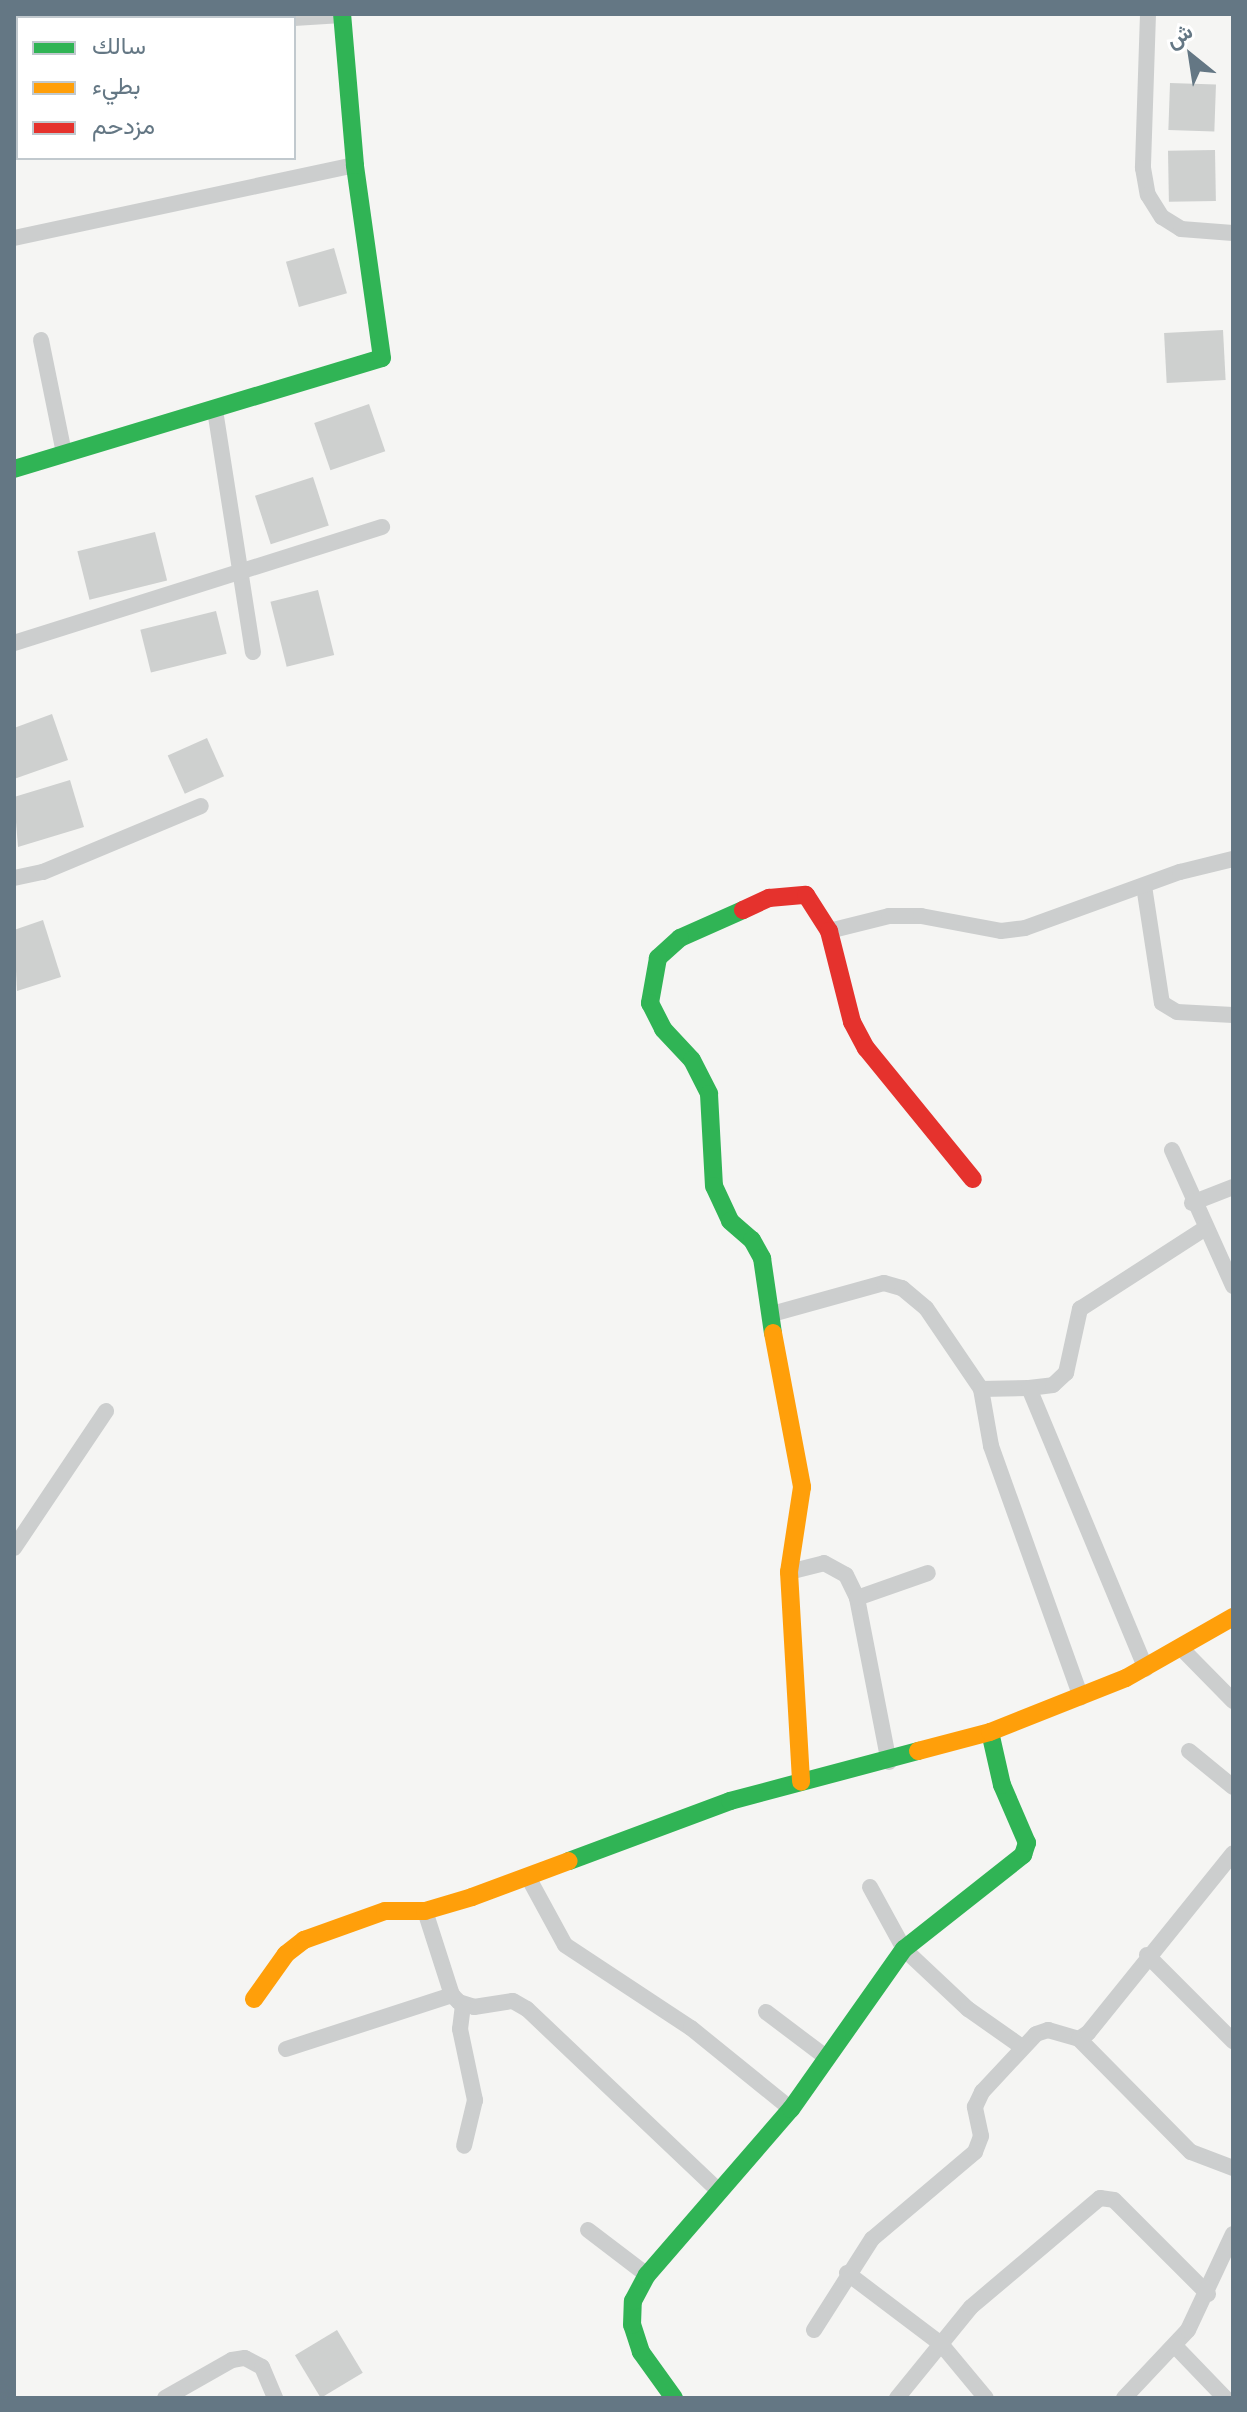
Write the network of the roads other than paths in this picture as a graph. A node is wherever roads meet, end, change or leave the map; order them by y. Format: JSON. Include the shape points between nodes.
{"nodes":[{"id":1,"x":342,"y":14,"type":"edge"},
{"id":2,"x":1148,"y":14,"type":"edge"},
{"id":3,"x":296,"y":18,"type":"edge"},
{"id":4,"x":355,"y":165,"type":"junction"},
{"id":5,"x":1233,"y":233,"type":"edge"},
{"id":6,"x":14,"y":238,"type":"edge"},
{"id":7,"x":41,"y":340,"type":"dead end"},
{"id":8,"x":215,"y":410,"type":"junction"},
{"id":9,"x":64,"y":453,"type":"junction"},
{"id":10,"x":14,"y":469,"type":"edge"},
{"id":11,"x":382,"y":527,"type":"dead end"},
{"id":12,"x":242,"y":575,"type":"junction"},
{"id":13,"x":14,"y":643,"type":"edge"},
{"id":14,"x":253,"y":652,"type":"dead end"},
{"id":15,"x":201,"y":806,"type":"dead end"},
{"id":16,"x":1233,"y":859,"type":"edge"},
{"id":17,"x":14,"y":878,"type":"edge"},
{"id":18,"x":1144,"y":886,"type":"junction"},
{"id":19,"x":829,"y":931,"type":"junction"},
{"id":20,"x":1233,"y":1015,"type":"edge"},
{"id":21,"x":1172,"y":1150,"type":"dead end"},
{"id":22,"x":973,"y":1179,"type":"dead end"},
{"id":23,"x":1233,"y":1187,"type":"edge"},
{"id":24,"x":1192,"y":1203,"type":"junction"},
{"id":25,"x":1204,"y":1229,"type":"junction"},
{"id":26,"x":1233,"y":1286,"type":"edge"},
{"id":27,"x":772,"y":1314,"type":"junction"},
{"id":28,"x":1029,"y":1388,"type":"junction"},
{"id":29,"x":981,"y":1389,"type":"junction"},
{"id":30,"x":106,"y":1411,"type":"dead end"},
{"id":31,"x":14,"y":1548,"type":"edge"},
{"id":32,"x":789,"y":1572,"type":"junction"},
{"id":33,"x":928,"y":1573,"type":"dead end"},
{"id":34,"x":857,"y":1598,"type":"junction"},
{"id":35,"x":1233,"y":1617,"type":"edge"},
{"id":36,"x":1180,"y":1647,"type":"junction"},
{"id":37,"x":1146,"y":1669,"type":"junction"},
{"id":38,"x":1081,"y":1697,"type":"junction"},
{"id":39,"x":1233,"y":1701,"type":"edge"},
{"id":40,"x":990,"y":1732,"type":"junction"},
{"id":41,"x":1189,"y":1751,"type":"dead end"},
{"id":42,"x":889,"y":1762,"type":"junction"},
{"id":43,"x":801,"y":1782,"type":"junction"},
{"id":44,"x":1233,"y":1787,"type":"edge"},
{"id":45,"x":1233,"y":1853,"type":"edge"},
{"id":46,"x":528,"y":1877,"type":"junction"},
{"id":47,"x":870,"y":1887,"type":"dead end"},
{"id":48,"x":425,"y":1911,"type":"junction"},
{"id":49,"x":904,"y":1949,"type":"junction"},
{"id":50,"x":1147,"y":1955,"type":"junction"},
{"id":51,"x":254,"y":1999,"type":"dead end"},
{"id":52,"x":457,"y":2000,"type":"junction"},
{"id":53,"x":766,"y":2012,"type":"dead end"},
{"id":54,"x":1079,"y":2039,"type":"junction"},
{"id":55,"x":1233,"y":2041,"type":"edge"},
{"id":56,"x":1022,"y":2047,"type":"junction"},
{"id":57,"x":286,"y":2049,"type":"dead end"},
{"id":58,"x":827,"y":2058,"type":"junction"},
{"id":59,"x":791,"y":2109,"type":"junction"},
{"id":60,"x":464,"y":2146,"type":"dead end"},
{"id":61,"x":1233,"y":2168,"type":"edge"},
{"id":62,"x":717,"y":2189,"type":"junction"},
{"id":63,"x":588,"y":2230,"type":"dead end"},
{"id":64,"x":1233,"y":2234,"type":"edge"},
{"id":65,"x":847,"y":2273,"type":"junction"},
{"id":66,"x":647,"y":2275,"type":"junction"},
{"id":67,"x":1208,"y":2294,"type":"junction"},
{"id":68,"x":814,"y":2330,"type":"dead end"},
{"id":69,"x":941,"y":2344,"type":"junction"},
{"id":70,"x":1176,"y":2347,"type":"junction"},
{"id":71,"x":165,"y":2398,"type":"edge"},
{"id":72,"x":275,"y":2398,"type":"edge"},
{"id":73,"x":674,"y":2398,"type":"edge"},
{"id":74,"x":897,"y":2398,"type":"edge"},
{"id":75,"x":986,"y":2398,"type":"edge"},
{"id":76,"x":1124,"y":2398,"type":"edge"},
{"id":77,"x":1225,"y":2398,"type":"edge"}],
"edges":[{"from":1,"to":3,"type":"street"},
{"from":1,"to":4,"type":"street"},
{"from":2,"to":5,"type":"street","via":[[1143,168],[1148,195],[1162,217],[1181,229]]},
{"from":4,"to":6,"type":"street"},
{"from":4,"to":8,"type":"street","via":[[382,358]]},
{"from":7,"to":9,"type":"street"},
{"from":8,"to":9,"type":"street"},
{"from":8,"to":12,"type":"street"},
{"from":9,"to":10,"type":"street"},
{"from":11,"to":12,"type":"street"},
{"from":12,"to":13,"type":"street"},
{"from":12,"to":14,"type":"street"},
{"from":15,"to":17,"type":"street","via":[[43,872]]},
{"from":16,"to":18,"type":"street"},
{"from":18,"to":19,"type":"street","via":[[1025,928],[1001,931],[921,916],[889,916]]},
{"from":18,"to":20,"type":"street","via":[[1162,1003],[1177,1012]]},
{"from":19,"to":22,"type":"street","via":[[852,1022],[866,1048]]},
{"from":19,"to":27,"type":"street","via":[[806,895],[769,898],[680,938],[658,958],[651,977],[650,1003],[656,1017],[692,1060],[709,1094],[714,1186],[730,1221],[762,1258]]},
{"from":21,"to":24,"type":"street"},
{"from":23,"to":24,"type":"street"},
{"from":24,"to":25,"type":"street"},
{"from":25,"to":26,"type":"street"},
{"from":25,"to":28,"type":"street","via":[[1080,1309],[1066,1373],[1053,1385]]},
{"from":27,"to":29,"type":"street","via":[[864,1285],[902,1288],[926,1308]]},
{"from":27,"to":32,"type":"street","via":[[802,1487]]},
{"from":28,"to":29,"type":"street"},
{"from":28,"to":37,"type":"street"},
{"from":29,"to":38,"type":"street","via":[[991,1446]]},
{"from":30,"to":31,"type":"street"},
{"from":32,"to":34,"type":"street","via":[[824,1563],[835,1567],[846,1575]]},
{"from":32,"to":43,"type":"street"},
{"from":33,"to":34,"type":"street"},
{"from":34,"to":42,"type":"street"},
{"from":35,"to":36,"type":"street"},
{"from":36,"to":37,"type":"street"},
{"from":36,"to":39,"type":"street"},
{"from":37,"to":38,"type":"street"},
{"from":38,"to":40,"type":"street"},
{"from":40,"to":42,"type":"street"},
{"from":40,"to":49,"type":"street","via":[[1002,1785],[1027,1843],[1023,1855]]},
{"from":41,"to":44,"type":"street"},
{"from":42,"to":43,"type":"street"},
{"from":43,"to":46,"type":"street","via":[[730,1801]]},
{"from":45,"to":50,"type":"street"},
{"from":46,"to":48,"type":"street"},
{"from":46,"to":59,"type":"street","via":[[565,1945],[691,2028]]},
{"from":47,"to":49,"type":"street"},
{"from":48,"to":51,"type":"street","via":[[385,1911],[304,1940],[286,1954]]},
{"from":48,"to":52,"type":"street"},
{"from":49,"to":56,"type":"street","via":[[968,2009]]},
{"from":49,"to":58,"type":"street"},
{"from":50,"to":54,"type":"street"},
{"from":50,"to":55,"type":"street"},
{"from":52,"to":57,"type":"street"},
{"from":52,"to":60,"type":"street","via":[[475,2094]]},
{"from":52,"to":62,"type":"street","via":[[513,2001],[527,2009]]},
{"from":53,"to":58,"type":"street"},
{"from":54,"to":56,"type":"street","via":[[1048,2030]]},
{"from":54,"to":61,"type":"street","via":[[1191,2152]]},
{"from":56,"to":65,"type":"street","via":[[977,2100],[981,2136],[975,2152],[872,2239]]},
{"from":58,"to":59,"type":"street"},
{"from":59,"to":62,"type":"street"},
{"from":62,"to":66,"type":"street"},
{"from":63,"to":66,"type":"street"},
{"from":64,"to":67,"type":"street"},
{"from":65,"to":68,"type":"street"},
{"from":65,"to":69,"type":"street"},
{"from":66,"to":73,"type":"street","via":[[633,2301],[632,2325],[641,2352]]},
{"from":67,"to":69,"type":"street","via":[[1114,2200],[1100,2198],[978,2300]]},
{"from":67,"to":70,"type":"street"},
{"from":69,"to":74,"type":"street"},
{"from":69,"to":75,"type":"street"},
{"from":70,"to":76,"type":"street"},
{"from":70,"to":77,"type":"street"},
{"from":71,"to":72,"type":"street","via":[[232,2360],[245,2358],[262,2367]]}]}
